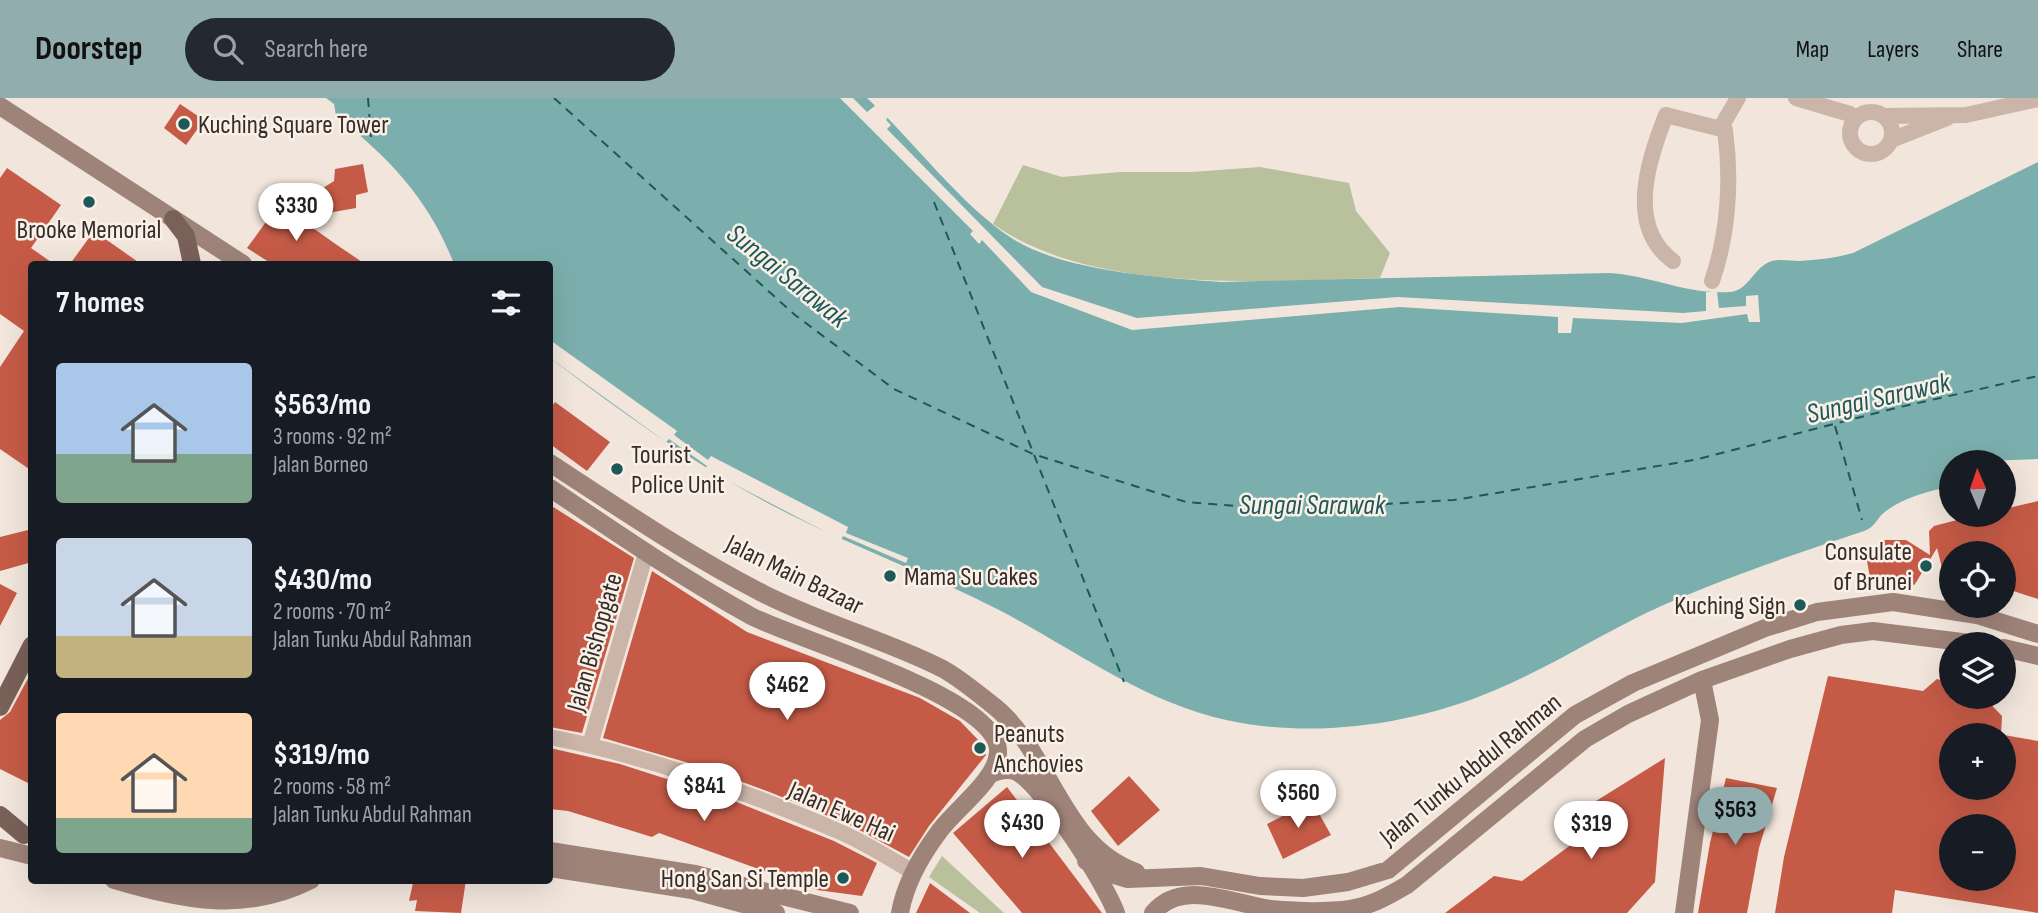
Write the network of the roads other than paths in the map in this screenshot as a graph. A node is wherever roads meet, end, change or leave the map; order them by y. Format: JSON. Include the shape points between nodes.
{"nodes":[{"id":1,"x":1738,"y":98,"type":"edge"},
{"id":2,"x":1796,"y":98,"type":"edge"},
{"id":3,"x":2038,"y":99,"type":"edge"},
{"id":4,"x":2011,"y":101,"type":"edge"},
{"id":5,"x":0,"y":106,"type":"edge"},
{"id":6,"x":1922,"y":106,"type":"edge"},
{"id":7,"x":1869,"y":111,"type":"edge"},
{"id":8,"x":1949,"y":117,"type":"junction"},
{"id":9,"x":1721,"y":127,"type":"junction"},
{"id":10,"x":1891,"y":140,"type":"junction"},
{"id":11,"x":173,"y":219,"type":"junction"},
{"id":12,"x":191,"y":261,"type":"edge"},
{"id":13,"x":238,"y":261,"type":"edge"},
{"id":14,"x":1673,"y":261,"type":"dead end"},
{"id":15,"x":1712,"y":281,"type":"dead end"},
{"id":16,"x":553,"y":465,"type":"edge"},
{"id":17,"x":553,"y":490,"type":"edge"},
{"id":18,"x":646,"y":553,"type":"junction"},
{"id":19,"x":2038,"y":634,"type":"edge"},
{"id":20,"x":1939,"y":639,"type":"edge"},
{"id":21,"x":2016,"y":651,"type":"edge"},
{"id":22,"x":28,"y":653,"type":"edge"},
{"id":23,"x":2038,"y":656,"type":"edge"},
{"id":24,"x":1702,"y":680,"type":"junction"},
{"id":25,"x":0,"y":707,"type":"edge"},
{"id":26,"x":553,"y":738,"type":"edge"},
{"id":27,"x":590,"y":745,"type":"junction"},
{"id":28,"x":1037,"y":762,"type":"junction"},
{"id":29,"x":991,"y":774,"type":"junction"},
{"id":30,"x":1038,"y":789,"type":"junction"},
{"id":31,"x":0,"y":815,"type":"edge"},
{"id":32,"x":0,"y":829,"type":"edge"},
{"id":33,"x":28,"y":837,"type":"edge"},
{"id":34,"x":0,"y":848,"type":"edge"},
{"id":35,"x":553,"y":851,"type":"edge"},
{"id":36,"x":28,"y":855,"type":"edge"},
{"id":37,"x":1086,"y":861,"type":"junction"},
{"id":38,"x":553,"y":868,"type":"edge"},
{"id":39,"x":913,"y":872,"type":"junction"},
{"id":40,"x":1168,"y":877,"type":"junction"},
{"id":41,"x":128,"y":884,"type":"edge"},
{"id":42,"x":182,"y":884,"type":"edge"},
{"id":43,"x":272,"y":884,"type":"edge"},
{"id":44,"x":304,"y":884,"type":"edge"},
{"id":45,"x":776,"y":913,"type":"edge"},
{"id":46,"x":850,"y":913,"type":"edge"},
{"id":47,"x":900,"y":913,"type":"edge"},
{"id":48,"x":1116,"y":913,"type":"edge"},
{"id":49,"x":1153,"y":913,"type":"edge"},
{"id":50,"x":1684,"y":913,"type":"edge"}],
"edges":[{"from":1,"to":9,"type":"street"},
{"from":2,"to":7,"type":"street","via":[[1850,114]]},
{"from":3,"to":4,"type":"street"},
{"from":4,"to":8,"type":"street"},
{"from":5,"to":11,"type":"main road"},
{"from":6,"to":7,"type":"street"},
{"from":6,"to":8,"type":"street"},
{"from":7,"to":10,"type":"street","via":[[1893,131]]},
{"from":7,"to":10,"type":"street","via":[[1849,137],[1860,152],[1878,153]]},
{"from":8,"to":10,"type":"street"},
{"from":9,"to":14,"type":"street","via":[[1666,115],[1652,150],[1643,216],[1660,252]]},
{"from":9,"to":15,"type":"street","via":[[1728,156],[1723,247]]},
{"from":11,"to":12,"type":"main road","via":[[186,236]]},
{"from":11,"to":13,"type":"main road"},
{"from":16,"to":28,"type":"main road","name":"Jalan Main Bazaar","via":[[762,593],[945,670],[994,705]]},
{"from":17,"to":18,"type":"main road","name":"Jalan Main Bazaar"},
{"from":18,"to":27,"type":"street","name":"Jalan Bishopgate"},
{"from":18,"to":29,"type":"main road","name":"Jalan Main Bazaar","via":[[753,617],[943,695],[979,721],[998,744]]},
{"from":19,"to":40,"type":"main road","name":"Jalan Tunku Abdul Rahman","via":[[1977,615],[1893,602],[1816,612],[1765,628],[1633,683],[1575,715],[1388,870],[1303,888],[1201,876]]},
{"from":20,"to":24,"type":"main road","name":"Jalan Tunku Abdul Rahman","via":[[1873,631],[1852,634],[1790,649]]},
{"from":21,"to":23,"type":"main road"},
{"from":22,"to":25,"type":"main road"},
{"from":24,"to":49,"type":"main road","name":"Jalan Tunku Abdul Rahman","via":[[1585,739],[1407,885],[1374,905],[1340,911],[1271,909],[1205,895],[1175,897],[1162,902]]},
{"from":24,"to":50,"type":"main road","via":[[1710,720]]},
{"from":26,"to":27,"type":"street","name":"Jalan Ewe Hai"},
{"from":27,"to":39,"type":"street","name":"Jalan Ewe Hai","via":[[716,785],[840,832]]},
{"from":28,"to":30,"type":"main road"},
{"from":28,"to":40,"type":"main road","name":"Jalan Main Bazaar","via":[[1098,852],[1135,872]]},
{"from":29,"to":30,"type":"main road","via":[[1016,772]]},
{"from":29,"to":39,"type":"main road","via":[[939,832]]},
{"from":30,"to":37,"type":"main road"},
{"from":31,"to":33,"type":"main road"},
{"from":32,"to":33,"type":"main road"},
{"from":34,"to":36,"type":"main road"},
{"from":35,"to":46,"type":"main road","via":[[695,874]]},
{"from":37,"to":40,"type":"main road","name":"Jalan Tunku Abdul Rahman","via":[[1128,879]]},
{"from":37,"to":48,"type":"main road"},
{"from":38,"to":45,"type":"main road","via":[[692,890]]},
{"from":39,"to":47,"type":"main road"},
{"from":41,"to":44,"type":"main road","via":[[230,908],[254,907]]},
{"from":42,"to":43,"type":"main road","via":[[225,894]]}]}
